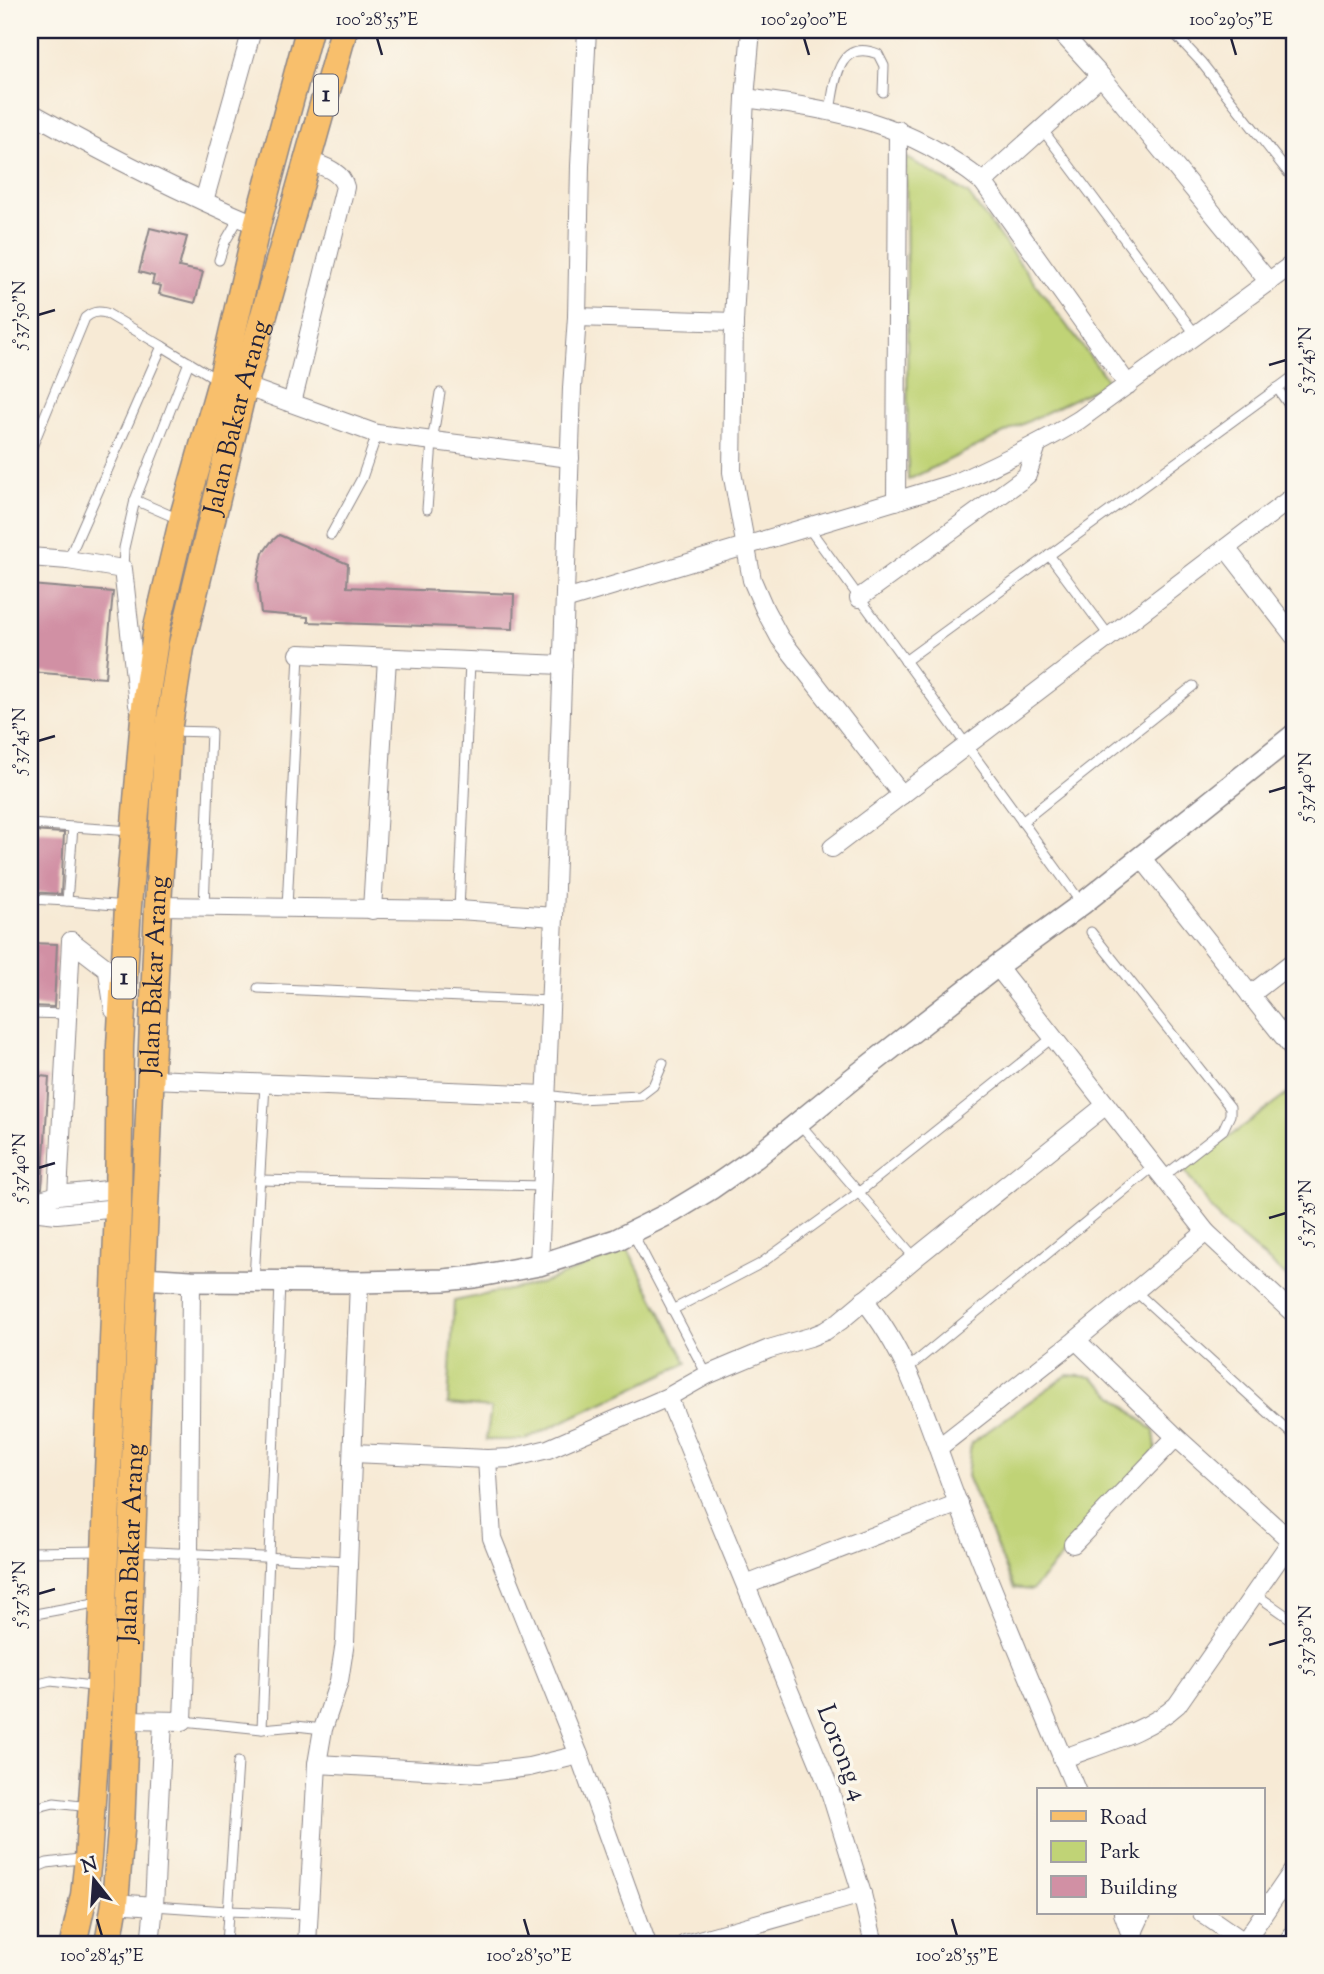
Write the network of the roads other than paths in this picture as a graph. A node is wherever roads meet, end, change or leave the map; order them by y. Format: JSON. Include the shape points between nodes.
{"nodes":[{"id":1,"x":252,"y":30,"type":"edge"},
{"id":2,"x":309,"y":30,"type":"edge"},
{"id":3,"x":344,"y":30,"type":"edge"},
{"id":4,"x":587,"y":30,"type":"edge"},
{"id":5,"x":751,"y":30,"type":"edge"},
{"id":6,"x":1059,"y":30,"type":"edge"},
{"id":7,"x":1171,"y":30,"type":"edge"},
{"id":8,"x":1287,"y":30,"type":"edge"},
{"id":9,"x":1294,"y":38,"type":"edge"},
{"id":10,"x":1101,"y":76,"type":"junction"},
{"id":11,"x":883,"y":92,"type":"dead end"},
{"id":12,"x":745,"y":98,"type":"junction"},
{"id":13,"x":830,"y":111,"type":"junction"},
{"id":14,"x":30,"y":112,"type":"edge"},
{"id":15,"x":1042,"y":129,"type":"junction"},
{"id":16,"x":898,"y":130,"type":"junction"},
{"id":17,"x":307,"y":160,"type":"junction"},
{"id":18,"x":1294,"y":180,"type":"edge"},
{"id":19,"x":983,"y":182,"type":"junction"},
{"id":20,"x":204,"y":201,"type":"junction"},
{"id":21,"x":248,"y":221,"type":"junction"},
{"id":22,"x":219,"y":260,"type":"dead end"},
{"id":23,"x":1294,"y":263,"type":"edge"},
{"id":24,"x":1269,"y":282,"type":"junction"},
{"id":25,"x":577,"y":317,"type":"junction"},
{"id":26,"x":734,"y":322,"type":"junction"},
{"id":27,"x":1196,"y":335,"type":"junction"},
{"id":28,"x":162,"y":346,"type":"junction"},
{"id":29,"x":189,"y":362,"type":"junction"},
{"id":30,"x":1294,"y":376,"type":"edge"},
{"id":31,"x":232,"y":384,"type":"junction"},
{"id":32,"x":1128,"y":385,"type":"junction"},
{"id":33,"x":1277,"y":388,"type":"junction"},
{"id":34,"x":440,"y":393,"type":"dead end"},
{"id":35,"x":292,"y":403,"type":"junction"},
{"id":36,"x":1294,"y":412,"type":"edge"},
{"id":37,"x":377,"y":434,"type":"junction"},
{"id":38,"x":432,"y":442,"type":"junction"},
{"id":39,"x":1037,"y":445,"type":"junction"},
{"id":40,"x":30,"y":452,"type":"edge"},
{"id":41,"x":570,"y":458,"type":"junction"},
{"id":42,"x":135,"y":500,"type":"junction"},
{"id":43,"x":1293,"y":500,"type":"edge"},
{"id":44,"x":896,"y":501,"type":"junction"},
{"id":45,"x":427,"y":509,"type":"dead end"},
{"id":46,"x":183,"y":520,"type":"junction"},
{"id":47,"x":807,"y":526,"type":"junction"},
{"id":48,"x":331,"y":535,"type":"dead end"},
{"id":49,"x":745,"y":546,"type":"junction"},
{"id":50,"x":1226,"y":548,"type":"junction"},
{"id":51,"x":1049,"y":555,"type":"junction"},
{"id":52,"x":30,"y":557,"type":"edge"},
{"id":53,"x":68,"y":560,"type":"junction"},
{"id":54,"x":123,"y":569,"type":"junction"},
{"id":55,"x":859,"y":598,"type":"junction"},
{"id":56,"x":565,"y":600,"type":"junction"},
{"id":57,"x":1294,"y":636,"type":"edge"},
{"id":58,"x":1110,"y":637,"type":"junction"},
{"id":59,"x":299,"y":654,"type":"joint"},
{"id":60,"x":387,"y":658,"type":"junction"},
{"id":61,"x":905,"y":661,"type":"junction"},
{"id":62,"x":471,"y":662,"type":"junction"},
{"id":63,"x":563,"y":665,"type":"junction"},
{"id":64,"x":1193,"y":686,"type":"dead end"},
{"id":65,"x":168,"y":731,"type":"junction"},
{"id":66,"x":142,"y":735,"type":"junction"},
{"id":67,"x":1294,"y":735,"type":"edge"},
{"id":68,"x":967,"y":746,"type":"junction"},
{"id":69,"x":902,"y":795,"type":"junction"},
{"id":70,"x":1022,"y":822,"type":"junction"},
{"id":71,"x":30,"y":824,"type":"edge"},
{"id":72,"x":73,"y":827,"type":"junction"},
{"id":73,"x":135,"y":831,"type":"junction"},
{"id":74,"x":832,"y":848,"type":"dead end"},
{"id":75,"x":1141,"y":857,"type":"junction"},
{"id":76,"x":30,"y":899,"type":"edge"},
{"id":77,"x":67,"y":901,"type":"junction"},
{"id":78,"x":1082,"y":904,"type":"junction"},
{"id":79,"x":128,"y":906,"type":"junction"},
{"id":80,"x":158,"y":906,"type":"junction"},
{"id":81,"x":204,"y":906,"type":"junction"},
{"id":82,"x":288,"y":908,"type":"junction"},
{"id":83,"x":372,"y":910,"type":"junction"},
{"id":84,"x":459,"y":910,"type":"junction"},
{"id":85,"x":554,"y":916,"type":"junction"},
{"id":86,"x":1091,"y":932,"type":"dead end"},
{"id":87,"x":1294,"y":961,"type":"edge"},
{"id":88,"x":997,"y":966,"type":"junction"},
{"id":89,"x":258,"y":988,"type":"dead end"},
{"id":90,"x":1250,"y":995,"type":"junction"},
{"id":91,"x":550,"y":1001,"type":"junction"},
{"id":92,"x":30,"y":1013,"type":"edge"},
{"id":93,"x":67,"y":1014,"type":"junction"},
{"id":94,"x":1052,"y":1038,"type":"junction"},
{"id":95,"x":120,"y":1046,"type":"junction"},
{"id":96,"x":1294,"y":1050,"type":"edge"},
{"id":97,"x":663,"y":1063,"type":"dead end"},
{"id":98,"x":151,"y":1079,"type":"junction"},
{"id":99,"x":265,"y":1084,"type":"junction"},
{"id":100,"x":546,"y":1095,"type":"junction"},
{"id":101,"x":1106,"y":1105,"type":"junction"},
{"id":102,"x":799,"y":1123,"type":"junction"},
{"id":103,"x":1158,"y":1172,"type":"junction"},
{"id":104,"x":259,"y":1180,"type":"junction"},
{"id":105,"x":543,"y":1186,"type":"junction"},
{"id":106,"x":859,"y":1193,"type":"junction"},
{"id":107,"x":58,"y":1195,"type":"junction"},
{"id":108,"x":118,"y":1198,"type":"junction"},
{"id":109,"x":30,"y":1203,"type":"edge"},
{"id":110,"x":30,"y":1211,"type":"edge"},
{"id":111,"x":632,"y":1232,"type":"junction"},
{"id":112,"x":1206,"y":1232,"type":"junction"},
{"id":113,"x":915,"y":1258,"type":"junction"},
{"id":114,"x":539,"y":1265,"type":"junction"},
{"id":115,"x":142,"y":1278,"type":"junction"},
{"id":116,"x":191,"y":1281,"type":"junction"},
{"id":117,"x":280,"y":1281,"type":"junction"},
{"id":118,"x":254,"y":1282,"type":"junction"},
{"id":119,"x":359,"y":1282,"type":"junction"},
{"id":120,"x":1135,"y":1291,"type":"junction"},
{"id":121,"x":864,"y":1300,"type":"junction"},
{"id":122,"x":672,"y":1310,"type":"junction"},
{"id":123,"x":1294,"y":1314,"type":"edge"},
{"id":124,"x":1076,"y":1340,"type":"junction"},
{"id":125,"x":907,"y":1369,"type":"junction"},
{"id":126,"x":707,"y":1375,"type":"junction"},
{"id":127,"x":668,"y":1397,"type":"junction"},
{"id":128,"x":1294,"y":1436,"type":"edge"},
{"id":129,"x":1176,"y":1437,"type":"junction"},
{"id":130,"x":938,"y":1448,"type":"junction"},
{"id":131,"x":352,"y":1453,"type":"junction"},
{"id":132,"x":487,"y":1459,"type":"junction"},
{"id":133,"x":959,"y":1503,"type":"junction"},
{"id":134,"x":1293,"y":1539,"type":"edge"},
{"id":135,"x":1073,"y":1544,"type":"dead end"},
{"id":136,"x":118,"y":1551,"type":"junction"},
{"id":137,"x":30,"y":1552,"type":"edge"},
{"id":138,"x":190,"y":1553,"type":"junction"},
{"id":139,"x":270,"y":1557,"type":"junction"},
{"id":140,"x":348,"y":1561,"type":"junction"},
{"id":141,"x":747,"y":1586,"type":"junction"},
{"id":142,"x":1255,"y":1594,"type":"junction"},
{"id":143,"x":103,"y":1602,"type":"junction"},
{"id":144,"x":30,"y":1615,"type":"edge"},
{"id":145,"x":1294,"y":1622,"type":"edge"},
{"id":146,"x":30,"y":1686,"type":"edge"},
{"id":147,"x":100,"y":1687,"type":"junction"},
{"id":148,"x":125,"y":1720,"type":"junction"},
{"id":149,"x":163,"y":1721,"type":"junction"},
{"id":150,"x":183,"y":1721,"type":"junction"},
{"id":151,"x":262,"y":1729,"type":"junction"},
{"id":152,"x":323,"y":1729,"type":"junction"},
{"id":153,"x":579,"y":1755,"type":"junction"},
{"id":154,"x":1062,"y":1759,"type":"junction"},
{"id":155,"x":238,"y":1762,"type":"dead end"},
{"id":156,"x":317,"y":1764,"type":"junction"},
{"id":157,"x":1075,"y":1788,"type":"edge"},
{"id":158,"x":92,"y":1807,"type":"junction"},
{"id":159,"x":30,"y":1809,"type":"edge"},
{"id":160,"x":88,"y":1858,"type":"junction"},
{"id":161,"x":1294,"y":1869,"type":"edge"},
{"id":162,"x":30,"y":1870,"type":"edge"},
{"id":163,"x":862,"y":1894,"type":"junction"},
{"id":164,"x":115,"y":1903,"type":"junction"},
{"id":165,"x":154,"y":1906,"type":"junction"},
{"id":166,"x":227,"y":1911,"type":"junction"},
{"id":167,"x":1264,"y":1913,"type":"edge"},
{"id":168,"x":308,"y":1914,"type":"junction"},
{"id":169,"x":1123,"y":1914,"type":"edge"},
{"id":170,"x":1142,"y":1914,"type":"edge"},
{"id":171,"x":1203,"y":1914,"type":"edge"},
{"id":172,"x":1263,"y":1914,"type":"edge"},
{"id":173,"x":1294,"y":1933,"type":"edge"},
{"id":174,"x":1133,"y":1941,"type":"edge"},
{"id":175,"x":1243,"y":1943,"type":"edge"},
{"id":176,"x":73,"y":1944,"type":"edge"},
{"id":177,"x":108,"y":1944,"type":"edge"},
{"id":178,"x":150,"y":1944,"type":"edge"},
{"id":179,"x":226,"y":1944,"type":"edge"},
{"id":180,"x":307,"y":1944,"type":"edge"},
{"id":181,"x":647,"y":1944,"type":"edge"},
{"id":182,"x":685,"y":1944,"type":"edge"},
{"id":183,"x":874,"y":1944,"type":"edge"},
{"id":184,"x":1286,"y":1944,"type":"edge"}],
"edges":[{"from":1,"to":20,"type":"street"},
{"from":2,"to":21,"type":"main road","name":"Jalan Bakar Arang","number":"1"},
{"from":3,"to":17,"type":"main road","name":"Jalan Bakar Arang","number":"1"},
{"from":4,"to":25,"type":"street"},
{"from":5,"to":12,"type":"street"},
{"from":6,"to":10,"type":"street"},
{"from":7,"to":18,"type":"lane"},
{"from":8,"to":9,"type":"street"},
{"from":10,"to":15,"type":"street"},
{"from":10,"to":24,"type":"street"},
{"from":11,"to":13,"type":"lane","via":[[884,66],[878,54],[853,52],[839,68]]},
{"from":12,"to":13,"type":"street"},
{"from":12,"to":26,"type":"street"},
{"from":13,"to":16,"type":"street"},
{"from":14,"to":20,"type":"street"},
{"from":15,"to":19,"type":"street"},
{"from":15,"to":27,"type":"lane"},
{"from":16,"to":19,"type":"street"},
{"from":16,"to":44,"type":"street"},
{"from":17,"to":31,"type":"main road","name":"Jalan Bakar Arang","number":"1"},
{"from":17,"to":35,"type":"street","via":[[338,173],[345,192]]},
{"from":19,"to":32,"type":"street"},
{"from":20,"to":21,"type":"street"},
{"from":21,"to":22,"type":"lane","via":[[225,242]]},
{"from":21,"to":31,"type":"main road","name":"Jalan Bakar Arang","number":"1"},
{"from":23,"to":24,"type":"street"},
{"from":24,"to":27,"type":"street"},
{"from":25,"to":26,"type":"street"},
{"from":25,"to":41,"type":"street"},
{"from":26,"to":49,"type":"street","via":[[732,472]]},
{"from":27,"to":32,"type":"street"},
{"from":28,"to":29,"type":"lane"},
{"from":28,"to":40,"type":"lane","via":[[106,313],[89,315]]},
{"from":28,"to":53,"type":"lane"},
{"from":29,"to":31,"type":"lane"},
{"from":29,"to":42,"type":"lane"},
{"from":30,"to":33,"type":"lane"},
{"from":31,"to":35,"type":"street"},
{"from":31,"to":46,"type":"main road","name":"Jalan Bakar Arang","number":"1"},
{"from":31,"to":65,"type":"main road","name":"Jalan Bakar Arang","number":"1"},
{"from":32,"to":39,"type":"street"},
{"from":33,"to":36,"type":"lane"},
{"from":33,"to":51,"type":"lane"},
{"from":34,"to":38,"type":"lane"},
{"from":35,"to":37,"type":"street"},
{"from":37,"to":38,"type":"street"},
{"from":37,"to":48,"type":"lane","via":[[362,478]]},
{"from":38,"to":41,"type":"street"},
{"from":38,"to":45,"type":"lane"},
{"from":39,"to":44,"type":"street","via":[[958,482]]},
{"from":39,"to":55,"type":"street","via":[[1027,475]]},
{"from":41,"to":56,"type":"street"},
{"from":42,"to":46,"type":"lane"},
{"from":42,"to":54,"type":"lane"},
{"from":43,"to":50,"type":"street"},
{"from":44,"to":47,"type":"street"},
{"from":46,"to":66,"type":"main road","name":"Jalan Bakar Arang","number":"1","via":[[157,627]]},
{"from":47,"to":49,"type":"street"},
{"from":47,"to":55,"type":"lane"},
{"from":49,"to":56,"type":"street"},
{"from":49,"to":69,"type":"street","via":[[752,580],[780,638]]},
{"from":50,"to":57,"type":"street"},
{"from":50,"to":58,"type":"street"},
{"from":51,"to":58,"type":"lane"},
{"from":51,"to":61,"type":"lane"},
{"from":52,"to":53,"type":"street"},
{"from":53,"to":54,"type":"street"},
{"from":54,"to":66,"type":"street"},
{"from":55,"to":61,"type":"lane"},
{"from":56,"to":63,"type":"street"},
{"from":58,"to":68,"type":"street"},
{"from":59,"to":60,"type":"street"},
{"from":59,"to":82,"type":"lane"},
{"from":60,"to":62,"type":"street"},
{"from":60,"to":83,"type":"street"},
{"from":61,"to":68,"type":"lane"},
{"from":62,"to":63,"type":"street"},
{"from":62,"to":84,"type":"lane"},
{"from":63,"to":85,"type":"street"},
{"from":64,"to":70,"type":"lane"},
{"from":65,"to":80,"type":"main road","name":"Jalan Bakar Arang","number":"1"},
{"from":65,"to":81,"type":"lane","via":[[211,732]]},
{"from":66,"to":73,"type":"main road","name":"Jalan Bakar Arang","number":"1"},
{"from":67,"to":75,"type":"street"},
{"from":68,"to":69,"type":"street"},
{"from":68,"to":70,"type":"lane"},
{"from":69,"to":74,"type":"street"},
{"from":70,"to":78,"type":"lane"},
{"from":71,"to":72,"type":"lane"},
{"from":72,"to":73,"type":"lane"},
{"from":72,"to":77,"type":"lane"},
{"from":73,"to":79,"type":"main road","name":"Jalan Bakar Arang","number":"1"},
{"from":75,"to":78,"type":"street"},
{"from":75,"to":90,"type":"street"},
{"from":76,"to":77,"type":"lane"},
{"from":77,"to":79,"type":"lane"},
{"from":78,"to":88,"type":"street"},
{"from":79,"to":95,"type":"main road","name":"Jalan Bakar Arang","number":"1"},
{"from":80,"to":81,"type":"street"},
{"from":80,"to":98,"type":"main road","name":"Jalan Bakar Arang","number":"1"},
{"from":81,"to":82,"type":"street"},
{"from":82,"to":83,"type":"street"},
{"from":83,"to":84,"type":"street"},
{"from":84,"to":85,"type":"street"},
{"from":85,"to":91,"type":"street"},
{"from":86,"to":103,"type":"lane","via":[[1230,1107],[1223,1130]]},
{"from":87,"to":90,"type":"street"},
{"from":88,"to":94,"type":"street"},
{"from":88,"to":102,"type":"street"},
{"from":89,"to":91,"type":"lane"},
{"from":90,"to":96,"type":"street"},
{"from":91,"to":100,"type":"street"},
{"from":92,"to":93,"type":"lane"},
{"from":93,"to":95,"type":"street","via":[[71,942],[108,972]]},
{"from":93,"to":107,"type":"street"},
{"from":94,"to":101,"type":"street"},
{"from":94,"to":106,"type":"lane"},
{"from":95,"to":108,"type":"main road","name":"Jalan Bakar Arang","number":"1"},
{"from":97,"to":100,"type":"lane","via":[[653,1086],[640,1096],[578,1099]]},
{"from":98,"to":99,"type":"street"},
{"from":98,"to":115,"type":"main road","name":"Jalan Bakar Arang","number":"1"},
{"from":99,"to":100,"type":"street"},
{"from":99,"to":104,"type":"lane"},
{"from":100,"to":105,"type":"street"},
{"from":101,"to":103,"type":"street"},
{"from":101,"to":113,"type":"street"},
{"from":102,"to":106,"type":"lane"},
{"from":102,"to":111,"type":"street","via":[[712,1188]]},
{"from":103,"to":112,"type":"street"},
{"from":103,"to":125,"type":"lane"},
{"from":104,"to":105,"type":"lane"},
{"from":104,"to":118,"type":"lane"},
{"from":105,"to":114,"type":"street"},
{"from":106,"to":113,"type":"lane"},
{"from":106,"to":122,"type":"lane","via":[[760,1264]]},
{"from":107,"to":108,"type":"street"},
{"from":107,"to":109,"type":"street"},
{"from":108,"to":110,"type":"street","via":[[57,1214]]},
{"from":108,"to":136,"type":"main road","name":"Jalan Bakar Arang","number":"1"},
{"from":111,"to":114,"type":"street"},
{"from":111,"to":122,"type":"lane"},
{"from":112,"to":120,"type":"street"},
{"from":112,"to":123,"type":"street"},
{"from":113,"to":121,"type":"street"},
{"from":114,"to":119,"type":"street","via":[[474,1278]]},
{"from":115,"to":116,"type":"street"},
{"from":115,"to":136,"type":"main road","name":"Jalan Bakar Arang","number":"1"},
{"from":116,"to":118,"type":"street"},
{"from":116,"to":138,"type":"street"},
{"from":117,"to":118,"type":"street"},
{"from":117,"to":119,"type":"street"},
{"from":117,"to":139,"type":"lane"},
{"from":119,"to":131,"type":"street"},
{"from":120,"to":124,"type":"street"},
{"from":120,"to":128,"type":"lane"},
{"from":121,"to":125,"type":"street","via":[[881,1320]]},
{"from":121,"to":126,"type":"street","via":[[825,1331]]},
{"from":122,"to":126,"type":"lane"},
{"from":124,"to":129,"type":"street"},
{"from":124,"to":130,"type":"street"},
{"from":125,"to":130,"type":"street"},
{"from":126,"to":127,"type":"street"},
{"from":127,"to":132,"type":"street","via":[[548,1449]]},
{"from":127,"to":141,"type":"street","name":"Lorong 4"},
{"from":129,"to":134,"type":"street"},
{"from":129,"to":135,"type":"street"},
{"from":130,"to":133,"type":"street"},
{"from":131,"to":132,"type":"street"},
{"from":131,"to":140,"type":"street"},
{"from":132,"to":153,"type":"street","via":[[492,1538]]},
{"from":133,"to":141,"type":"street"},
{"from":133,"to":154,"type":"street"},
{"from":134,"to":142,"type":"street"},
{"from":136,"to":137,"type":"lane"},
{"from":136,"to":138,"type":"lane"},
{"from":136,"to":143,"type":"main road","name":"Jalan Bakar Arang","number":"1"},
{"from":136,"to":148,"type":"main road","name":"Jalan Bakar Arang","number":"1"},
{"from":138,"to":139,"type":"lane"},
{"from":138,"to":150,"type":"street"},
{"from":139,"to":140,"type":"lane"},
{"from":139,"to":151,"type":"lane"},
{"from":140,"to":152,"type":"street","via":[[343,1663]]},
{"from":141,"to":163,"type":"street","name":"Lorong 4","via":[[828,1785]]},
{"from":142,"to":145,"type":"lane"},
{"from":142,"to":154,"type":"street","via":[[1165,1716]]},
{"from":143,"to":144,"type":"lane"},
{"from":143,"to":147,"type":"main road","name":"Jalan Bakar Arang","number":"1"},
{"from":146,"to":147,"type":"lane","via":[[51,1681]]},
{"from":147,"to":158,"type":"main road","name":"Jalan Bakar Arang","number":"1"},
{"from":148,"to":149,"type":"street"},
{"from":148,"to":164,"type":"main road","name":"Jalan Bakar Arang","number":"1"},
{"from":149,"to":150,"type":"street"},
{"from":149,"to":165,"type":"street"},
{"from":150,"to":151,"type":"lane"},
{"from":151,"to":152,"type":"lane"},
{"from":152,"to":156,"type":"street"},
{"from":153,"to":156,"type":"street","via":[[480,1773]]},
{"from":153,"to":181,"type":"street"},
{"from":154,"to":157,"type":"street"},
{"from":155,"to":166,"type":"lane"},
{"from":156,"to":168,"type":"street"},
{"from":158,"to":159,"type":"lane","via":[[54,1803]]},
{"from":158,"to":160,"type":"main road","name":"Jalan Bakar Arang","number":"1"},
{"from":160,"to":162,"type":"lane"},
{"from":160,"to":176,"type":"main road","name":"Jalan Bakar Arang","number":"1"},
{"from":161,"to":167,"type":"street"},
{"from":163,"to":182,"type":"street"},
{"from":163,"to":183,"type":"street","name":"Lorong 4"},
{"from":164,"to":165,"type":"street"},
{"from":164,"to":177,"type":"main road","name":"Jalan Bakar Arang","number":"1"},
{"from":165,"to":166,"type":"lane"},
{"from":165,"to":178,"type":"street"},
{"from":166,"to":168,"type":"lane"},
{"from":166,"to":179,"type":"lane"},
{"from":168,"to":180,"type":"street"},
{"from":169,"to":174,"type":"street"},
{"from":170,"to":174,"type":"street"},
{"from":171,"to":175,"type":"street"},
{"from":172,"to":175,"type":"street"},
{"from":173,"to":184,"type":"street"}]}
